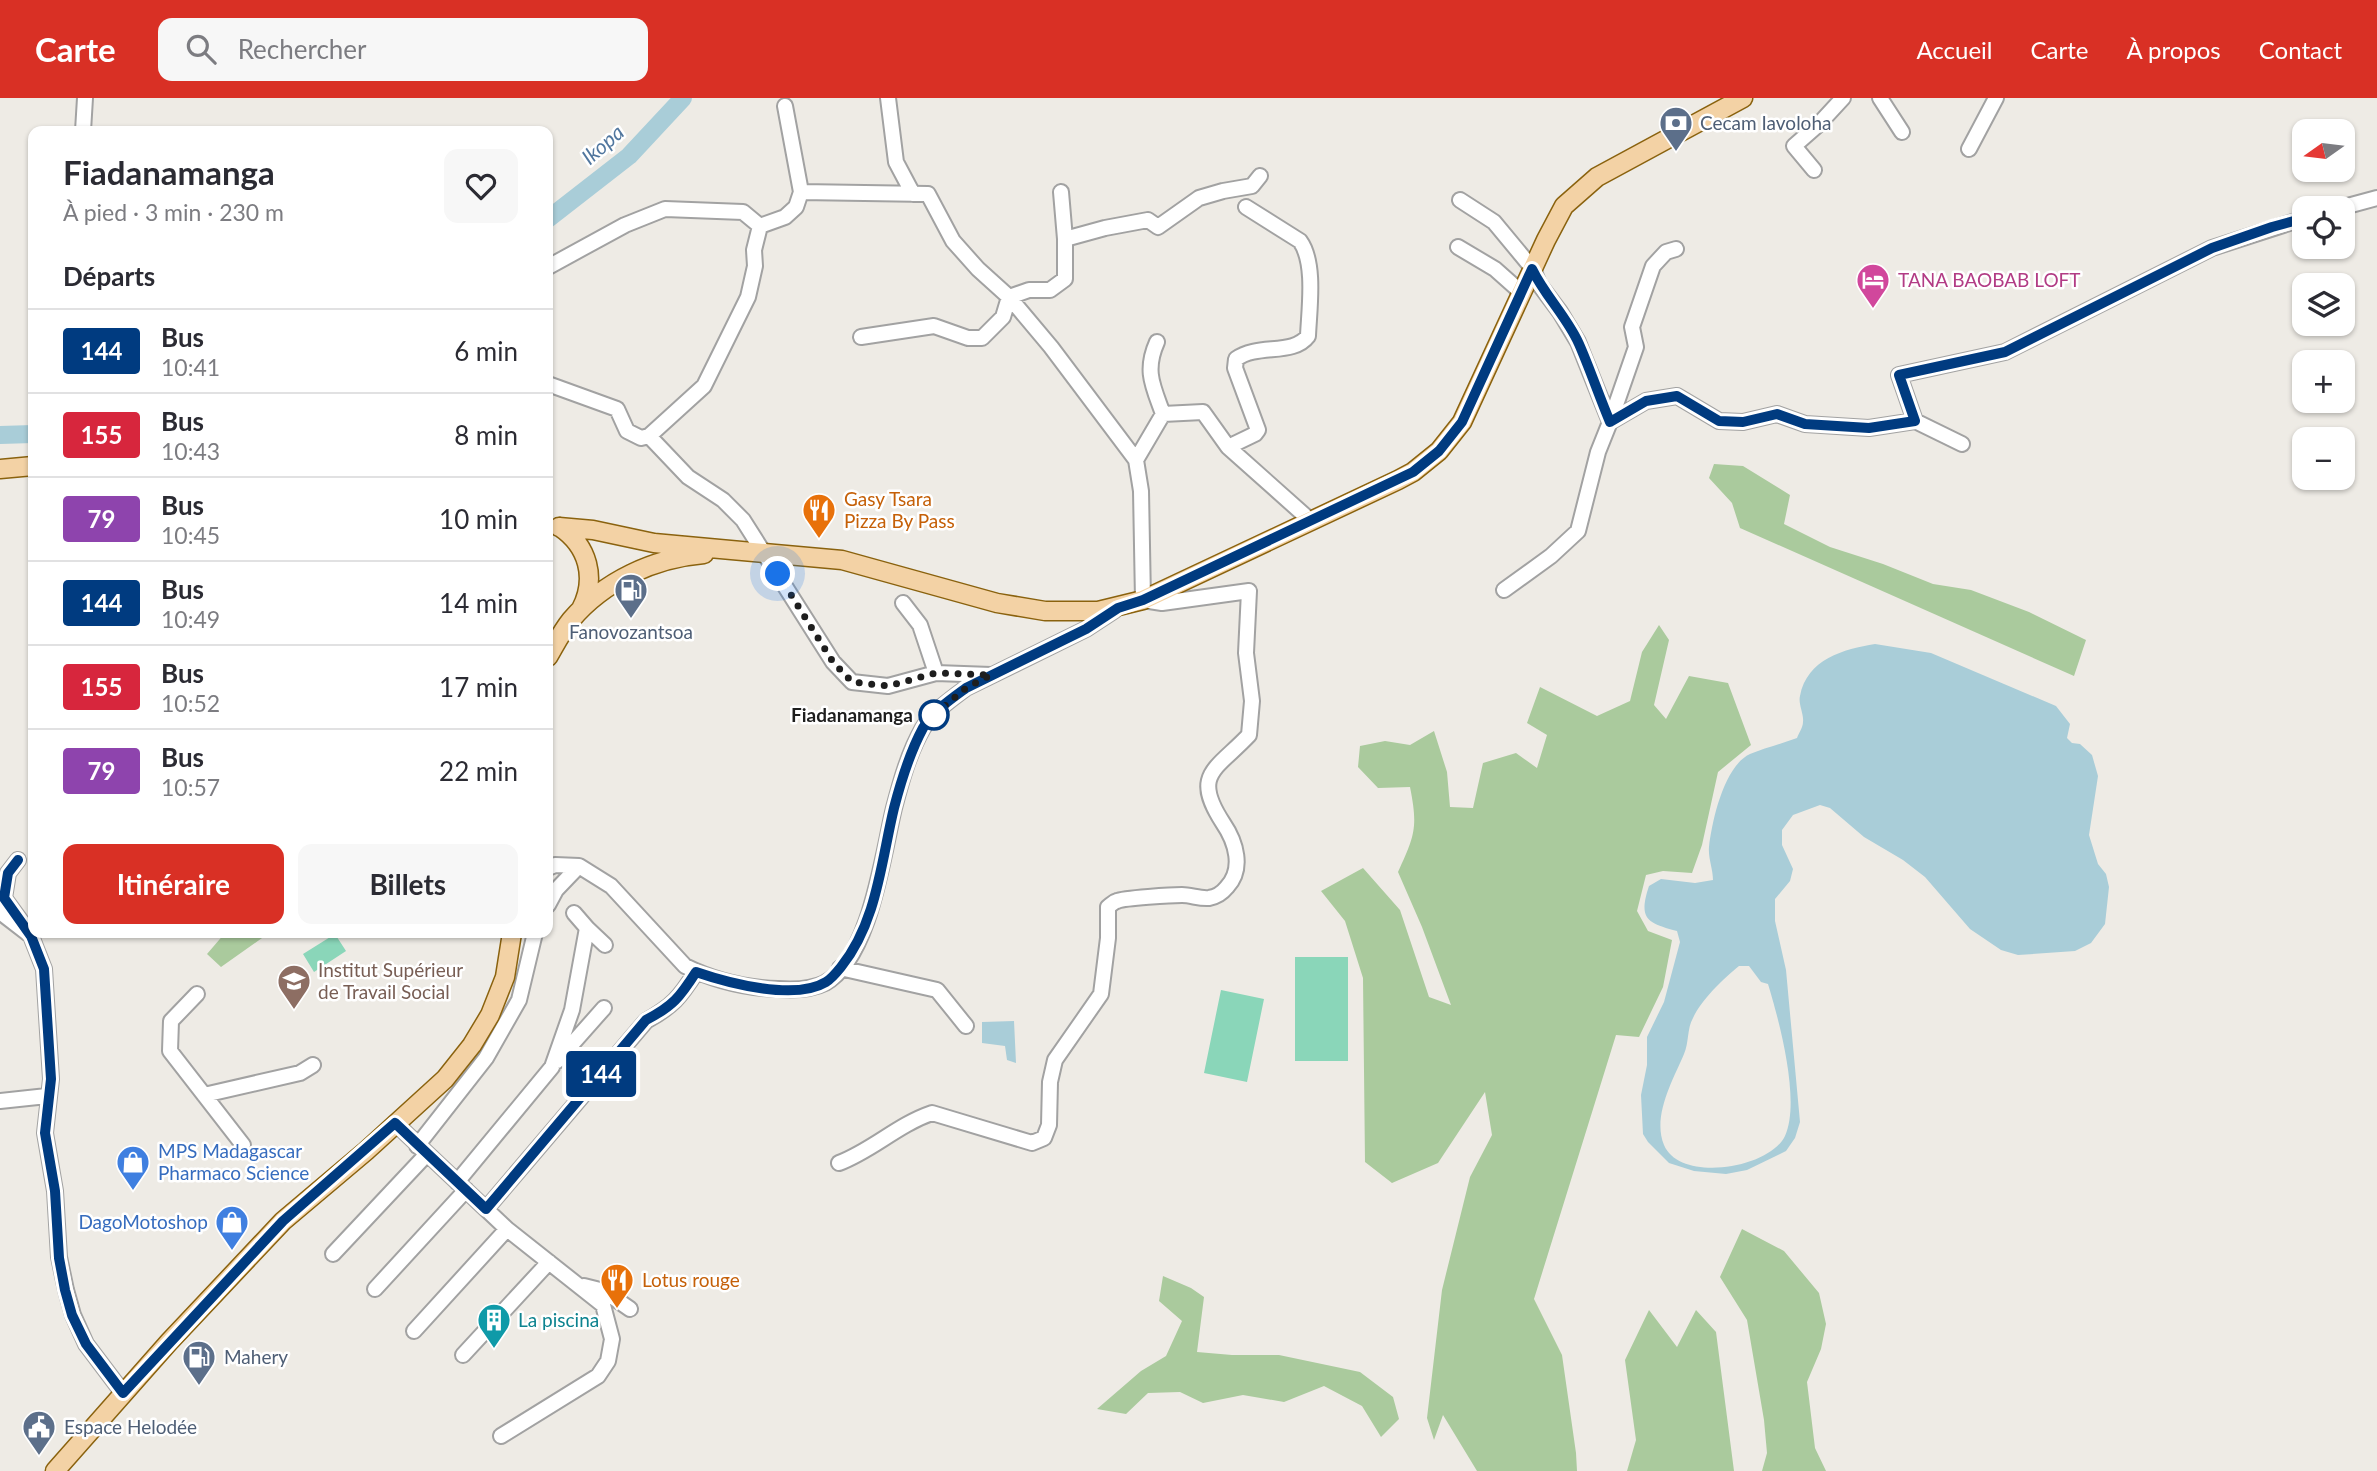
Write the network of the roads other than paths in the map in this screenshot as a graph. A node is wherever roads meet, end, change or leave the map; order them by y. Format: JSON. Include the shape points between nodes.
{"nodes":[{"id":1,"x":85,"y":98,"type":"edge"},
{"id":2,"x":888,"y":98,"type":"edge"},
{"id":3,"x":1743,"y":98,"type":"edge"},
{"id":4,"x":1843,"y":98,"type":"edge"},
{"id":5,"x":1880,"y":98,"type":"edge"},
{"id":6,"x":1996,"y":98,"type":"edge"},
{"id":7,"x":785,"y":106,"type":"dead end"},
{"id":8,"x":83,"y":126,"type":"edge"},
{"id":9,"x":1902,"y":132,"type":"dead end"},
{"id":10,"x":1969,"y":149,"type":"dead end"},
{"id":11,"x":1814,"y":170,"type":"dead end"},
{"id":12,"x":1260,"y":176,"type":"dead end"},
{"id":13,"x":801,"y":192,"type":"junction"},
{"id":14,"x":1061,"y":192,"type":"dead end"},
{"id":15,"x":913,"y":194,"type":"junction"},
{"id":16,"x":2377,"y":198,"type":"edge"},
{"id":17,"x":1460,"y":200,"type":"dead end"},
{"id":18,"x":2355,"y":204,"type":"edge"},
{"id":19,"x":1245,"y":207,"type":"dead end"},
{"id":20,"x":2292,"y":222,"type":"edge"},
{"id":21,"x":760,"y":226,"type":"junction"},
{"id":22,"x":1065,"y":239,"type":"junction"},
{"id":23,"x":1458,"y":247,"type":"dead end"},
{"id":24,"x":1676,"y":249,"type":"dead end"},
{"id":25,"x":553,"y":264,"type":"edge"},
{"id":26,"x":1532,"y":269,"type":"junction"},
{"id":27,"x":1522,"y":293,"type":"junction"},
{"id":28,"x":1009,"y":297,"type":"junction"},
{"id":29,"x":861,"y":337,"type":"dead end"},
{"id":30,"x":1157,"y":342,"type":"dead end"},
{"id":31,"x":553,"y":386,"type":"edge"},
{"id":32,"x":1163,"y":414,"type":"junction"},
{"id":33,"x":1915,"y":421,"type":"junction"},
{"id":34,"x":1610,"y":422,"type":"junction"},
{"id":35,"x":649,"y":436,"type":"junction"},
{"id":36,"x":1962,"y":444,"type":"dead end"},
{"id":37,"x":1228,"y":447,"type":"junction"},
{"id":38,"x":1136,"y":460,"type":"junction"},
{"id":39,"x":28,"y":466,"type":"edge"},
{"id":40,"x":0,"y":469,"type":"edge"},
{"id":41,"x":1311,"y":521,"type":"junction"},
{"id":42,"x":553,"y":524,"type":"edge"},
{"id":43,"x":755,"y":552,"type":"junction"},
{"id":44,"x":1504,"y":590,"type":"dead end"},
{"id":45,"x":1143,"y":600,"type":"junction"},
{"id":46,"x":903,"y":603,"type":"dead end"},
{"id":47,"x":1118,"y":608,"type":"junction"},
{"id":48,"x":574,"y":617,"type":"junction"},
{"id":49,"x":553,"y":630,"type":"edge"},
{"id":50,"x":553,"y":649,"type":"edge"},
{"id":51,"x":936,"y":673,"type":"junction"},
{"id":52,"x":991,"y":675,"type":"junction"},
{"id":53,"x":18,"y":860,"type":"dead end"},
{"id":54,"x":553,"y":866,"type":"edge"},
{"id":55,"x":579,"y":866,"type":"junction"},
{"id":56,"x":553,"y":896,"type":"edge"},
{"id":57,"x":0,"y":912,"type":"edge"},
{"id":58,"x":574,"y":913,"type":"dead end"},
{"id":59,"x":587,"y":928,"type":"junction"},
{"id":60,"x":28,"y":932,"type":"edge"},
{"id":61,"x":28,"y":934,"type":"edge"},
{"id":62,"x":32,"y":938,"type":"edge"},
{"id":63,"x":511,"y":938,"type":"edge"},
{"id":64,"x":534,"y":938,"type":"edge"},
{"id":65,"x":605,"y":945,"type":"dead end"},
{"id":66,"x":840,"y":968,"type":"junction"},
{"id":67,"x":696,"y":972,"type":"junction"},
{"id":68,"x":197,"y":995,"type":"dead end"},
{"id":69,"x":604,"y":1008,"type":"dead end"},
{"id":70,"x":966,"y":1026,"type":"dead end"},
{"id":71,"x":313,"y":1065,"type":"dead end"},
{"id":72,"x":552,"y":1067,"type":"junction"},
{"id":73,"x":204,"y":1095,"type":"junction"},
{"id":74,"x":47,"y":1096,"type":"junction"},
{"id":75,"x":0,"y":1101,"type":"edge"},
{"id":76,"x":395,"y":1123,"type":"junction"},
{"id":77,"x":243,"y":1145,"type":"dead end"},
{"id":78,"x":422,"y":1150,"type":"junction"},
{"id":79,"x":838,"y":1163,"type":"dead end"},
{"id":80,"x":462,"y":1186,"type":"junction"},
{"id":81,"x":486,"y":1209,"type":"junction"},
{"id":82,"x":507,"y":1228,"type":"junction"},
{"id":83,"x":333,"y":1254,"type":"dead end"},
{"id":84,"x":549,"y":1262,"type":"junction"},
{"id":85,"x":576,"y":1283,"type":"junction"},
{"id":86,"x":375,"y":1289,"type":"dead end"},
{"id":87,"x":630,"y":1309,"type":"dead end"},
{"id":88,"x":414,"y":1331,"type":"dead end"},
{"id":89,"x":463,"y":1355,"type":"dead end"},
{"id":90,"x":123,"y":1393,"type":"junction"},
{"id":91,"x":501,"y":1436,"type":"dead end"},
{"id":92,"x":54,"y":1471,"type":"edge"}],
"edges":[{"from":1,"to":8,"type":"street"},
{"from":2,"to":15,"type":"street","via":[[896,162]]},
{"from":3,"to":26,"type":"main road","via":[[1580,190],[1564,206]]},
{"from":4,"to":11,"type":"street","via":[[1794,146]]},
{"from":5,"to":9,"type":"street"},
{"from":6,"to":10,"type":"street"},
{"from":7,"to":13,"type":"street"},
{"from":12,"to":22,"type":"street","via":[[1252,187],[1199,198],[1158,227],[1148,220]]},
{"from":13,"to":15,"type":"street"},
{"from":13,"to":21,"type":"street","via":[[796,207]]},
{"from":14,"to":22,"type":"street"},
{"from":15,"to":28,"type":"street","via":[[928,194],[953,240]]},
{"from":16,"to":18,"type":"street"},
{"from":17,"to":26,"type":"street","via":[[1494,222]]},
{"from":19,"to":37,"type":"street","via":[[1306,250],[1308,336],[1293,347],[1260,348],[1236,359],[1258,430]]},
{"from":20,"to":33,"type":"street","via":[[2212,248],[2005,352],[1899,375]]},
{"from":21,"to":25,"type":"street","via":[[743,212],[665,209]]},
{"from":21,"to":35,"type":"street","via":[[748,297],[704,386]]},
{"from":22,"to":28,"type":"street","via":[[1065,279],[1050,290]]},
{"from":23,"to":27,"type":"street","via":[[1495,269]]},
{"from":24,"to":34,"type":"street","via":[[1653,266],[1632,327],[1636,347]]},
{"from":26,"to":27,"type":"main road"},
{"from":26,"to":34,"type":"street","via":[[1578,342]]},
{"from":27,"to":41,"type":"main road","via":[[1470,406],[1439,451],[1413,472]]},
{"from":28,"to":29,"type":"street","via":[[1003,317],[982,338],[934,326]]},
{"from":28,"to":38,"type":"street"},
{"from":30,"to":32,"type":"street","via":[[1150,358],[1150,375]]},
{"from":31,"to":35,"type":"street","via":[[617,410],[627,431],[641,438]]},
{"from":32,"to":37,"type":"street","via":[[1203,412]]},
{"from":32,"to":38,"type":"street"},
{"from":33,"to":34,"type":"street","via":[[1869,428],[1805,424],[1777,414],[1743,422],[1719,421],[1677,396],[1646,401]]},
{"from":33,"to":36,"type":"street"},
{"from":34,"to":44,"type":"street","via":[[1578,531]]},
{"from":35,"to":43,"type":"street","via":[[688,477],[743,520]]},
{"from":37,"to":41,"type":"street"},
{"from":38,"to":45,"type":"street"},
{"from":39,"to":40,"type":"main road"},
{"from":41,"to":45,"type":"main road"},
{"from":42,"to":43,"type":"main road","via":[[654,543]]},
{"from":42,"to":48,"type":"main road","via":[[580,545],[588,562],[589,589]]},
{"from":43,"to":47,"type":"main road","via":[[842,560],[998,603],[1063,612]]},
{"from":43,"to":48,"type":"main road","via":[[692,555],[657,564],[614,583]]},
{"from":43,"to":51,"type":"street","via":[[852,682],[888,686]]},
{"from":45,"to":47,"type":"main road"},
{"from":45,"to":79,"type":"street","via":[[1162,603],[1249,592],[1249,735],[1209,774],[1207,789],[1237,856],[1233,881],[1210,898],[1181,895],[1117,901],[1108,907],[1101,994],[1055,1059],[1044,1138],[1032,1143],[932,1113],[898,1129],[860,1156]]},
{"from":46,"to":51,"type":"street","via":[[920,625]]},
{"from":47,"to":52,"type":"street","via":[[1086,629]]},
{"from":48,"to":49,"type":"main road"},
{"from":48,"to":50,"type":"main road"},
{"from":51,"to":52,"type":"street"},
{"from":52,"to":66,"type":"street","via":[[948,701],[924,726],[909,758],[866,924]]},
{"from":53,"to":60,"type":"street","via":[[8,873],[4,898]]},
{"from":54,"to":55,"type":"street"},
{"from":55,"to":56,"type":"street"},
{"from":55,"to":67,"type":"street","via":[[611,886],[685,966]]},
{"from":57,"to":61,"type":"street"},
{"from":58,"to":59,"type":"street"},
{"from":59,"to":65,"type":"street"},
{"from":59,"to":72,"type":"street","via":[[572,1010]]},
{"from":62,"to":74,"type":"street","via":[[44,969],[51,1079]]},
{"from":63,"to":76,"type":"main road","via":[[503,983],[472,1045],[445,1079]]},
{"from":64,"to":78,"type":"street","via":[[519,1000],[486,1058]]},
{"from":66,"to":67,"type":"street","via":[[826,982],[784,989],[723,982]]},
{"from":66,"to":70,"type":"street","via":[[937,990]]},
{"from":67,"to":81,"type":"street","via":[[668,1008],[646,1020]]},
{"from":68,"to":73,"type":"street","via":[[171,1021],[170,1051]]},
{"from":69,"to":72,"type":"street"},
{"from":71,"to":73,"type":"street","via":[[300,1073]]},
{"from":72,"to":80,"type":"street"},
{"from":73,"to":77,"type":"street"},
{"from":74,"to":75,"type":"street"},
{"from":74,"to":90,"type":"street","via":[[45,1133],[65,1290],[86,1344]]},
{"from":76,"to":78,"type":"street"},
{"from":76,"to":90,"type":"main road","via":[[283,1221]]},
{"from":78,"to":80,"type":"street"},
{"from":78,"to":83,"type":"street"},
{"from":80,"to":81,"type":"street"},
{"from":80,"to":86,"type":"street"},
{"from":81,"to":82,"type":"street"},
{"from":82,"to":84,"type":"street"},
{"from":82,"to":88,"type":"street"},
{"from":84,"to":85,"type":"street"},
{"from":84,"to":89,"type":"street"},
{"from":85,"to":87,"type":"street","via":[[604,1291]]},
{"from":85,"to":91,"type":"street","via":[[603,1304],[612,1339],[608,1362],[598,1376]]},
{"from":90,"to":92,"type":"main road"}]}
